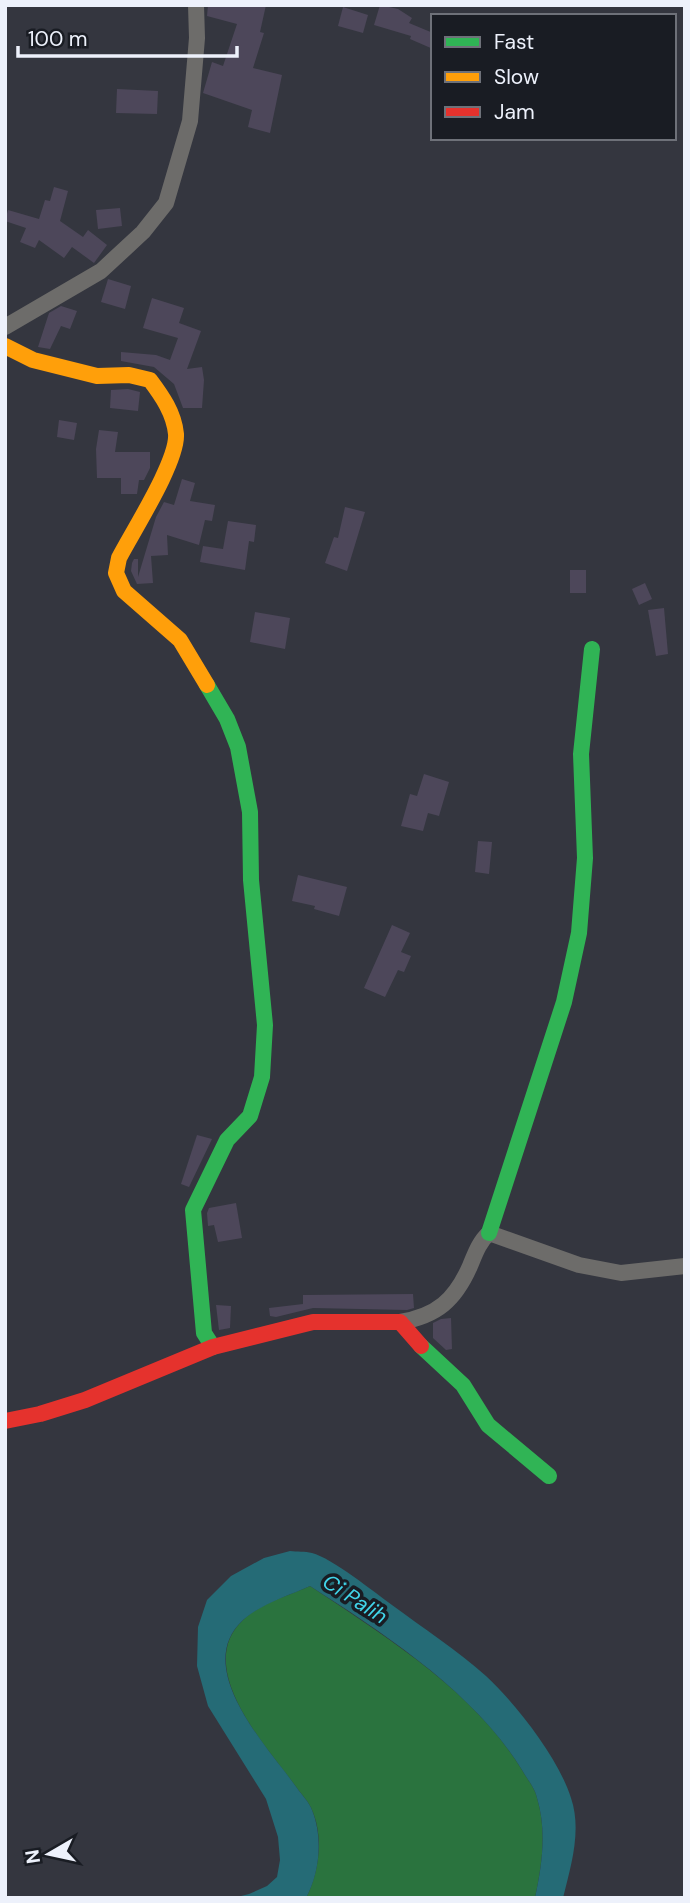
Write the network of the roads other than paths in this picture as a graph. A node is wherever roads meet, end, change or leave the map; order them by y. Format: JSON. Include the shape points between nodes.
{"nodes":[{"id":1,"x":196,"y":5,"type":"edge"},
{"id":2,"x":5,"y":327,"type":"edge"},
{"id":3,"x":5,"y":346,"type":"edge"},
{"id":4,"x":592,"y":649,"type":"dead end"},
{"id":5,"x":489,"y":1233,"type":"junction"},
{"id":6,"x":685,"y":1266,"type":"edge"},
{"id":7,"x":400,"y":1322,"type":"junction"},
{"id":8,"x":213,"y":1347,"type":"junction"},
{"id":9,"x":5,"y":1421,"type":"edge"},
{"id":10,"x":549,"y":1476,"type":"dead end"}],
"edges":[{"from":1,"to":2,"type":"street","via":[[190,121],[166,203],[101,271]]},
{"from":3,"to":8,"type":"street","via":[[33,360],[97,376],[150,380],[164,398],[176,436],[172,457],[119,558],[116,573],[124,591],[180,640],[227,719],[238,747],[250,812],[251,880],[265,1025],[262,1077],[250,1116],[227,1140],[193,1210],[204,1333]]},
{"from":4,"to":5,"type":"street","via":[[581,754],[586,858],[579,933],[564,1002]]},
{"from":5,"to":6,"type":"street","via":[[579,1265],[621,1273]]},
{"from":5,"to":7,"type":"street","via":[[449,1302],[421,1319]]},
{"from":7,"to":8,"type":"street","via":[[313,1322]]},
{"from":7,"to":10,"type":"street","via":[[463,1385],[488,1425]]},
{"from":8,"to":9,"type":"street","via":[[85,1400]]}]}
